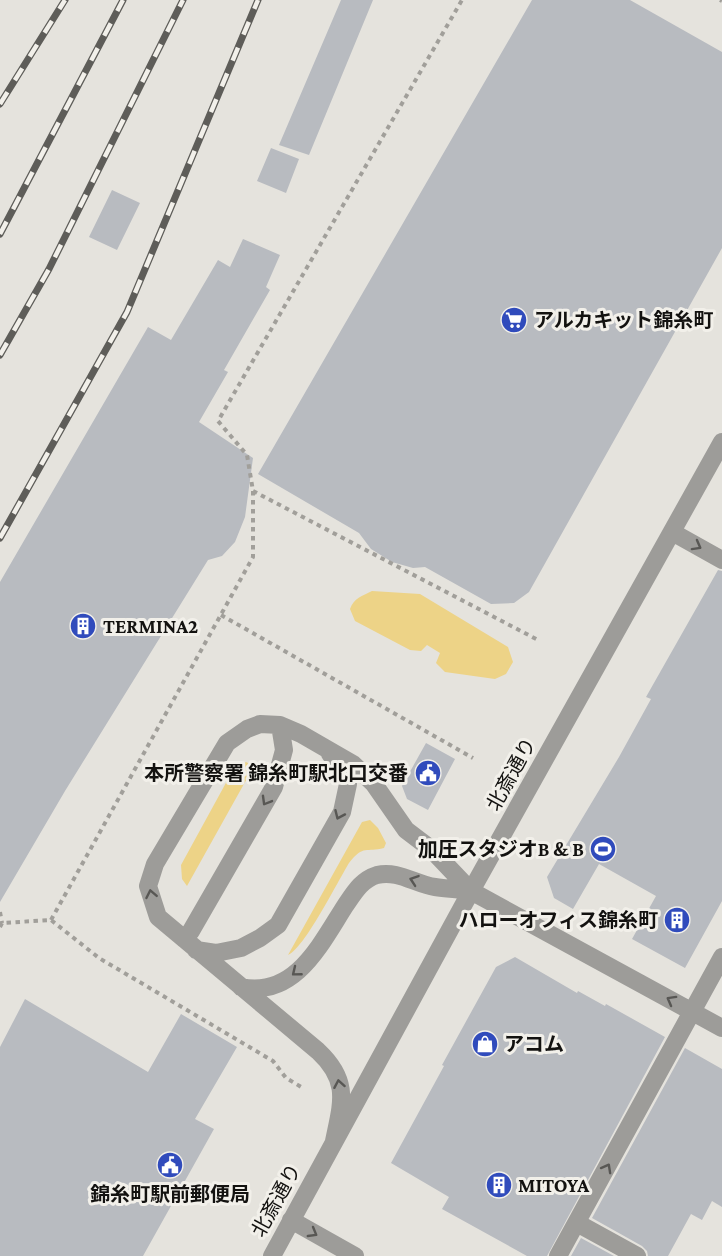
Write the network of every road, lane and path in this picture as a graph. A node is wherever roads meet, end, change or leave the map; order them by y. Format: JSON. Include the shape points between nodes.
{"nodes":[{"id":1,"x":462,"y":0,"type":"edge"},
{"id":2,"x":722,"y":442,"type":"edge"},
{"id":3,"x":253,"y":491,"type":"junction"},
{"id":4,"x":672,"y":532,"type":"junction"},
{"id":5,"x":722,"y":560,"type":"edge"},
{"id":6,"x":221,"y":615,"type":"junction"},
{"id":7,"x":540,"y":641,"type":"dead end"},
{"id":8,"x":280,"y":725,"type":"junction"},
{"id":9,"x":323,"y":746,"type":"junction"},
{"id":10,"x":473,"y":758,"type":"dead end"},
{"id":11,"x":471,"y":891,"type":"junction"},
{"id":12,"x":0,"y":912,"type":"edge"},
{"id":13,"x":51,"y":920,"type":"junction"},
{"id":14,"x":1,"y":925,"type":"edge"},
{"id":15,"x":190,"y":945,"type":"junction"},
{"id":16,"x":722,"y":957,"type":"edge"},
{"id":17,"x":241,"y":987,"type":"junction"},
{"id":18,"x":693,"y":1012,"type":"junction"},
{"id":19,"x":722,"y":1028,"type":"edge"},
{"id":20,"x":303,"y":1088,"type":"dead end"},
{"id":21,"x":334,"y":1141,"type":"junction"},
{"id":22,"x":291,"y":1220,"type":"junction"},
{"id":23,"x":577,"y":1223,"type":"junction"},
{"id":24,"x":272,"y":1256,"type":"edge"},
{"id":25,"x":354,"y":1256,"type":"edge"},
{"id":26,"x":558,"y":1256,"type":"edge"},
{"id":27,"x":637,"y":1256,"type":"edge"}],
"edges":[{"from":1,"to":3,"type":"path","via":[[218,421],[247,456]]},
{"from":2,"to":4,"type":"street","name":"北斎通り"},
{"from":3,"to":6,"type":"path","via":[[253,557]]},
{"from":3,"to":7,"type":"path"},
{"from":4,"to":5,"type":"street","one_way":true},
{"from":4,"to":11,"type":"street","name":"北斎通り"},
{"from":6,"to":10,"type":"path"},
{"from":6,"to":13,"type":"path"},
{"from":8,"to":9,"type":"street"},
{"from":8,"to":15,"type":"street","one_way":true,"via":[[284,750],[274,787],[191,931]]},
{"from":15,"to":8,"type":"street","one_way":true,"via":[[158,917],[148,886],[155,864],[227,743],[260,724]]},
{"from":9,"to":11,"type":"street","via":[[353,764],[374,784],[406,830],[431,849]]},
{"from":9,"to":15,"type":"street","one_way":true,"via":[[342,768],[348,784],[342,812],[278,925],[241,948],[216,953]]},
{"from":11,"to":17,"type":"street","one_way":true,"via":[[433,887],[395,874],[368,879],[357,888],[301,969],[281,984],[268,988]]},
{"from":18,"to":11,"type":"street","one_way":true},
{"from":11,"to":21,"type":"street","name":"北斎通り"},
{"from":12,"to":14,"type":"path"},
{"from":13,"to":14,"type":"path"},
{"from":13,"to":20,"type":"path","via":[[99,958],[273,1061],[286,1078]]},
{"from":15,"to":17,"type":"street"},
{"from":16,"to":18,"type":"street"},
{"from":21,"to":17,"type":"street","one_way":true,"via":[[342,1102],[339,1076],[318,1051]]},
{"from":18,"to":19,"type":"street"},
{"from":23,"to":18,"type":"street","one_way":true},
{"from":21,"to":22,"type":"street","name":"北斎通り"},
{"from":22,"to":24,"type":"street","name":"北斎通り"},
{"from":22,"to":25,"type":"street","one_way":true},
{"from":23,"to":26,"type":"street"},
{"from":23,"to":27,"type":"street"}]}
